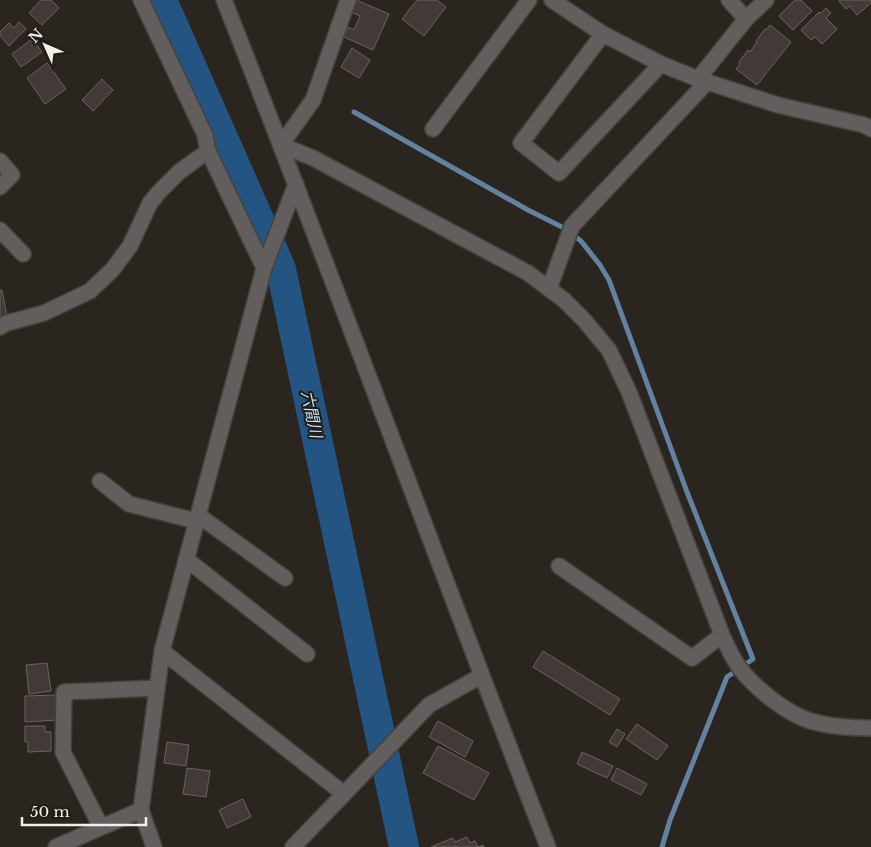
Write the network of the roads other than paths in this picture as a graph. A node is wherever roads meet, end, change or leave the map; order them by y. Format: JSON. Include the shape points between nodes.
{"nodes":[{"id":1,"x":141,"y":0,"type":"edge"},
{"id":2,"x":224,"y":0,"type":"edge"},
{"id":3,"x":348,"y":0,"type":"edge"},
{"id":4,"x":529,"y":0,"type":"edge"},
{"id":5,"x":729,"y":0,"type":"edge"},
{"id":6,"x":766,"y":0,"type":"edge"},
{"id":7,"x":556,"y":1,"type":"edge"},
{"id":8,"x":746,"y":19,"type":"junction"},
{"id":9,"x":603,"y":34,"type":"junction"},
{"id":10,"x":660,"y":64,"type":"junction"},
{"id":11,"x":703,"y":80,"type":"junction"},
{"id":12,"x":433,"y":128,"type":"dead end"},
{"id":13,"x":871,"y":129,"type":"edge"},
{"id":14,"x":281,"y":145,"type":"junction"},
{"id":15,"x":208,"y":151,"type":"junction"},
{"id":16,"x":0,"y":161,"type":"edge"},
{"id":17,"x":296,"y":184,"type":"junction"},
{"id":18,"x":0,"y":187,"type":"edge"},
{"id":19,"x":0,"y":230,"type":"edge"},
{"id":20,"x":23,"y":254,"type":"dead end"},
{"id":21,"x":265,"y":264,"type":"junction"},
{"id":22,"x":549,"y":289,"type":"junction"},
{"id":23,"x":0,"y":327,"type":"edge"},
{"id":24,"x":100,"y":480,"type":"dead end"},
{"id":25,"x":197,"y":518,"type":"junction"},
{"id":26,"x":186,"y":560,"type":"junction"},
{"id":27,"x":559,"y":566,"type":"dead end"},
{"id":28,"x":286,"y":578,"type":"dead end"},
{"id":29,"x":722,"y":635,"type":"junction"},
{"id":30,"x":162,"y":651,"type":"junction"},
{"id":31,"x":307,"y":654,"type":"dead end"},
{"id":32,"x":481,"y":676,"type":"junction"},
{"id":33,"x":157,"y":688,"type":"junction"},
{"id":34,"x":871,"y":728,"type":"edge"},
{"id":35,"x":344,"y":794,"type":"junction"},
{"id":36,"x":141,"y":810,"type":"junction"},
{"id":37,"x":101,"y":827,"type":"junction"},
{"id":38,"x":56,"y":847,"type":"edge"},
{"id":39,"x":154,"y":847,"type":"edge"},
{"id":40,"x":293,"y":847,"type":"edge"},
{"id":41,"x":548,"y":847,"type":"edge"}],
"edges":[{"from":1,"to":15,"type":"street","via":[[205,135]]},
{"from":2,"to":14,"type":"street"},
{"from":3,"to":14,"type":"street","via":[[313,100]]},
{"from":4,"to":12,"type":"street"},
{"from":5,"to":8,"type":"street"},
{"from":6,"to":8,"type":"street"},
{"from":7,"to":9,"type":"street"},
{"from":8,"to":11,"type":"street"},
{"from":9,"to":10,"type":"street"},
{"from":9,"to":10,"type":"street","via":[[521,143],[559,173]]},
{"from":10,"to":11,"type":"street"},
{"from":11,"to":13,"type":"street","via":[[778,105]]},
{"from":11,"to":22,"type":"street","via":[[572,226]]},
{"from":14,"to":17,"type":"street"},
{"from":14,"to":22,"type":"street","via":[[313,158],[528,274]]},
{"from":15,"to":21,"type":"street"},
{"from":15,"to":23,"type":"street","via":[[179,172],[159,192],[150,203],[130,246],[113,269],[90,290],[44,313]]},
{"from":16,"to":18,"type":"street","via":[[12,175]]},
{"from":17,"to":21,"type":"street"},
{"from":17,"to":32,"type":"street"},
{"from":19,"to":20,"type":"street"},
{"from":21,"to":25,"type":"street"},
{"from":22,"to":29,"type":"street","via":[[584,320],[609,350],[629,392]]},
{"from":24,"to":25,"type":"street","via":[[129,504]]},
{"from":25,"to":26,"type":"street"},
{"from":25,"to":28,"type":"street"},
{"from":26,"to":30,"type":"street"},
{"from":26,"to":31,"type":"street"},
{"from":27,"to":29,"type":"street","via":[[692,658]]},
{"from":29,"to":34,"type":"street","via":[[748,679],[790,711],[812,722],[841,728]]},
{"from":30,"to":33,"type":"street"},
{"from":30,"to":35,"type":"street"},
{"from":32,"to":35,"type":"street","via":[[429,705]]},
{"from":32,"to":41,"type":"street"},
{"from":33,"to":36,"type":"street"},
{"from":33,"to":37,"type":"street","via":[[64,692],[63,752]]},
{"from":35,"to":40,"type":"street"},
{"from":36,"to":37,"type":"street"},
{"from":36,"to":39,"type":"street"},
{"from":37,"to":38,"type":"street"}]}
